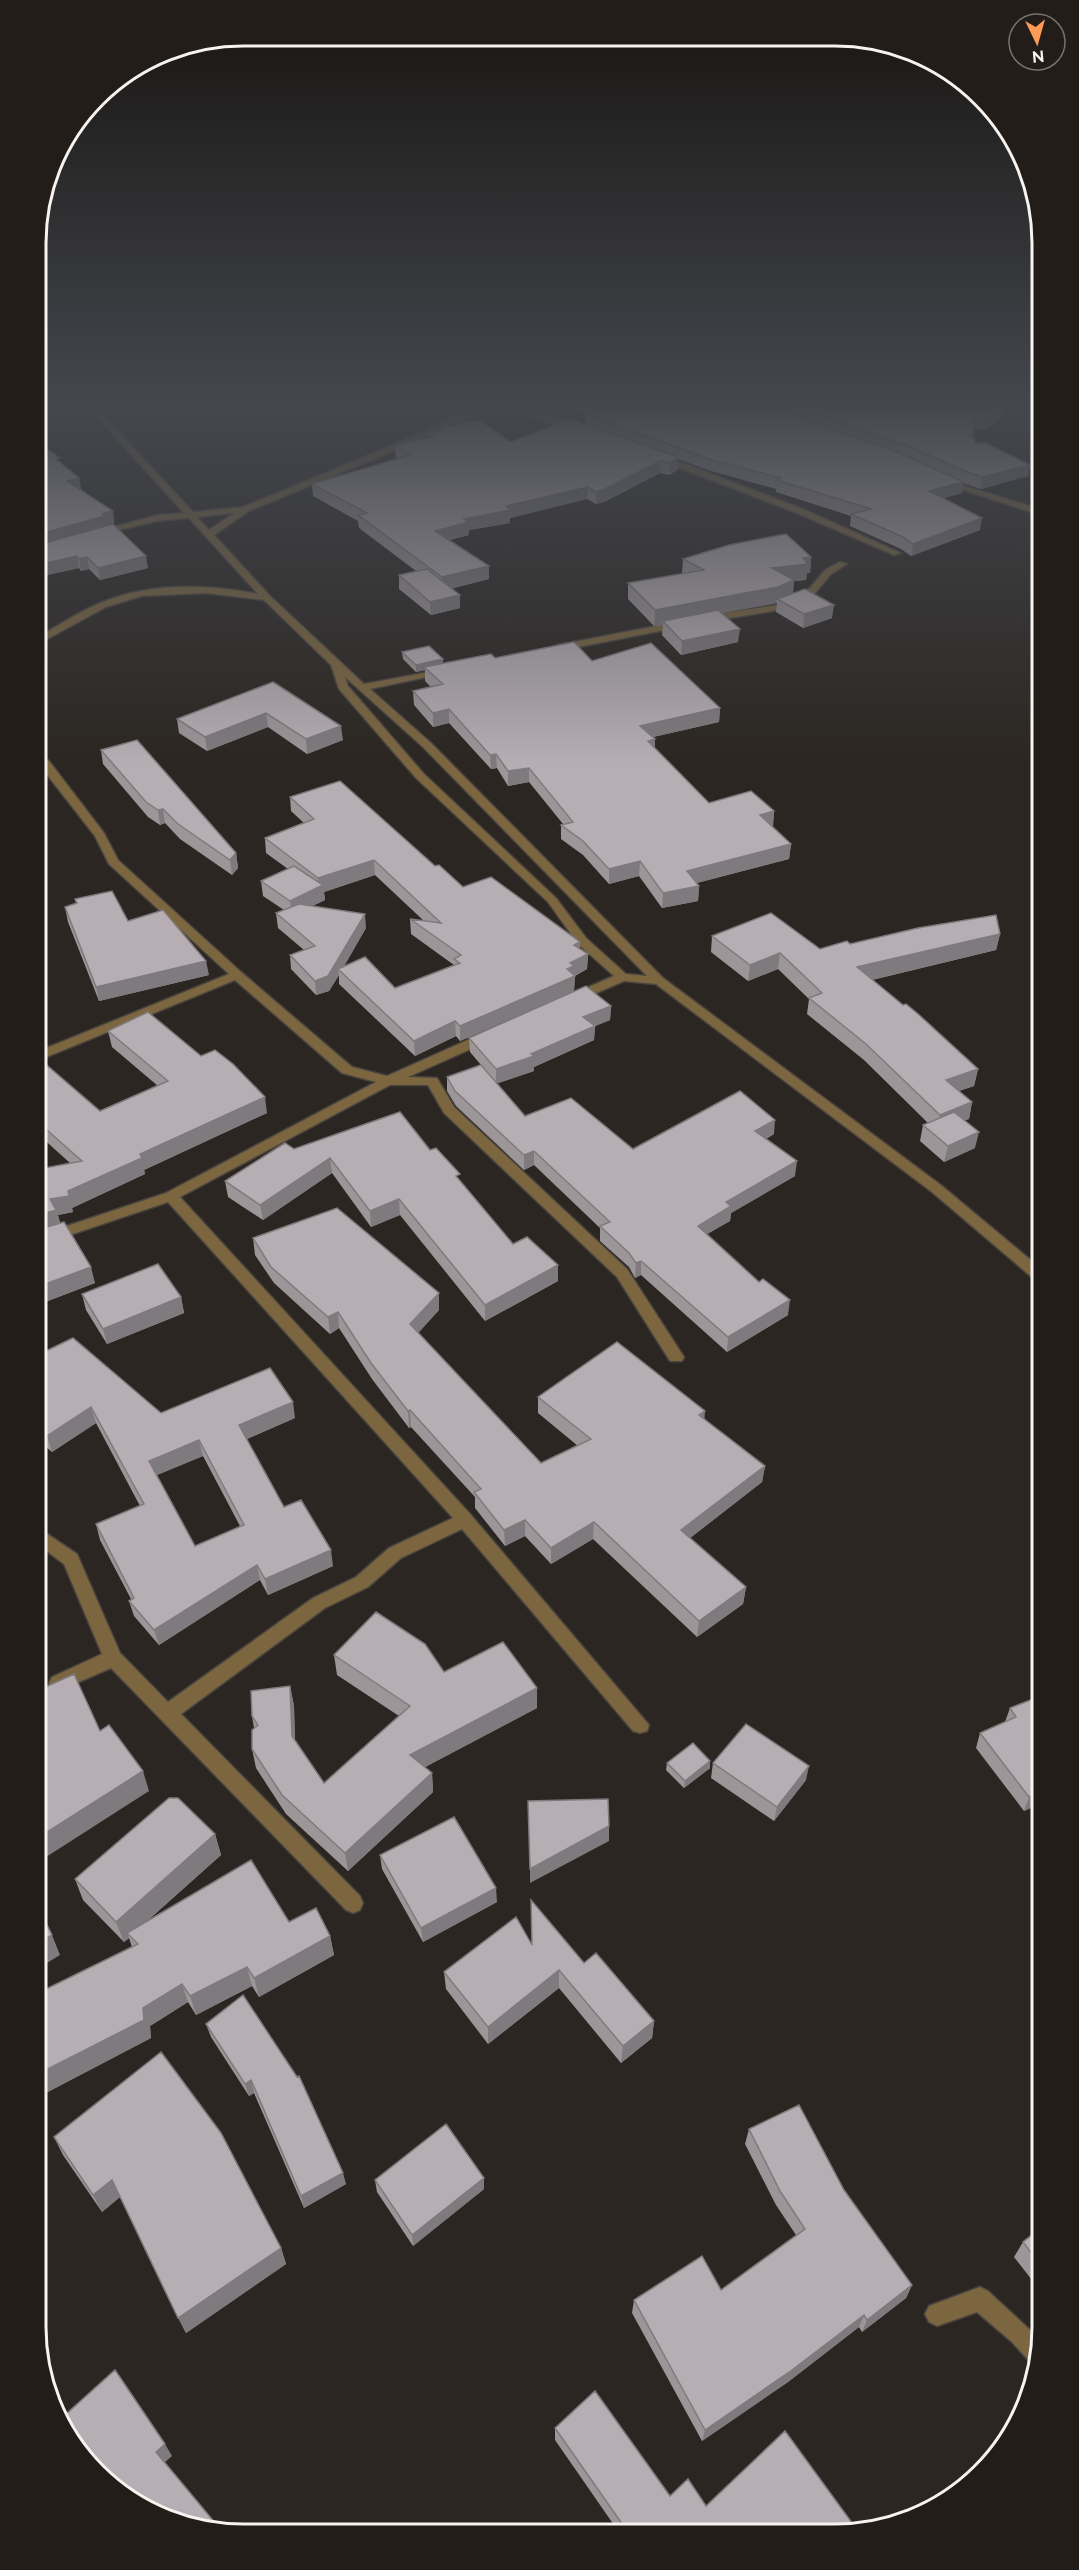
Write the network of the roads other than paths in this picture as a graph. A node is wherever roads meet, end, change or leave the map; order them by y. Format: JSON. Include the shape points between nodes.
{"nodes":[{"id":1,"x":127,"y":526,"type":"edge"},
{"id":2,"x":202,"y":526,"type":"edge"},
{"id":3,"x":221,"y":526,"type":"edge"},
{"id":4,"x":834,"y":526,"type":"edge"},
{"id":5,"x":210,"y":533,"type":"junction"},
{"id":6,"x":90,"y":536,"type":"edge"},
{"id":7,"x":897,"y":553,"type":"dead end"},
{"id":8,"x":843,"y":564,"type":"dead end"},
{"id":9,"x":267,"y":598,"type":"junction"},
{"id":10,"x":47,"y":636,"type":"edge"},
{"id":11,"x":548,"y":650,"type":"edge"},
{"id":12,"x":336,"y":664,"type":"junction"},
{"id":13,"x":456,"y":669,"type":"edge"},
{"id":14,"x":364,"y":687,"type":"junction"},
{"id":15,"x":47,"y":768,"type":"edge"},
{"id":16,"x":237,"y":975,"type":"junction"},
{"id":17,"x":622,"y":977,"type":"junction"},
{"id":18,"x":659,"y":981,"type":"junction"},
{"id":19,"x":558,"y":1005,"type":"edge"},
{"id":20,"x":494,"y":1034,"type":"edge"},
{"id":21,"x":47,"y":1053,"type":"edge"},
{"id":22,"x":388,"y":1081,"type":"junction"},
{"id":23,"x":171,"y":1196,"type":"junction"},
{"id":24,"x":47,"y":1238,"type":"edge"},
{"id":25,"x":1032,"y":1269,"type":"edge"},
{"id":26,"x":676,"y":1357,"type":"dead end"},
{"id":27,"x":465,"y":1520,"type":"junction"},
{"id":28,"x":46,"y":1541,"type":"edge"},
{"id":29,"x":112,"y":1658,"type":"junction"},
{"id":30,"x":46,"y":1689,"type":"edge"},
{"id":31,"x":168,"y":1713,"type":"junction"},
{"id":32,"x":640,"y":1725,"type":"dead end"},
{"id":33,"x":353,"y":1903,"type":"dead end"},
{"id":34,"x":937,"y":2314,"type":"dead end"},
{"id":35,"x":1031,"y":2346,"type":"edge"}],
"edges":[{"from":1,"to":6,"type":"street"},
{"from":2,"to":5,"type":"street"},
{"from":3,"to":5,"type":"street"},
{"from":4,"to":7,"type":"street"},
{"from":5,"to":9,"type":"street"},
{"from":8,"to":11,"type":"street","via":[[828,572],[800,599],[779,607]]},
{"from":9,"to":10,"type":"street","via":[[205,588],[125,598]]},
{"from":9,"to":12,"type":"street"},
{"from":12,"to":14,"type":"street"},
{"from":12,"to":17,"type":"street","via":[[343,687],[420,776],[552,900],[582,941]]},
{"from":13,"to":14,"type":"street"},
{"from":14,"to":18,"type":"street","via":[[427,745]]},
{"from":15,"to":16,"type":"street","via":[[100,835],[113,862]]},
{"from":16,"to":21,"type":"street"},
{"from":16,"to":22,"type":"street","via":[[347,1070]]},
{"from":17,"to":18,"type":"street"},
{"from":17,"to":19,"type":"street"},
{"from":18,"to":25,"type":"street","via":[[937,1189]]},
{"from":20,"to":22,"type":"street"},
{"from":22,"to":23,"type":"street"},
{"from":22,"to":26,"type":"street","via":[[432,1081],[449,1110],[622,1273]]},
{"from":23,"to":24,"type":"street"},
{"from":23,"to":27,"type":"street"},
{"from":27,"to":31,"type":"street","via":[[395,1553],[362,1582],[319,1603]]},
{"from":27,"to":32,"type":"street"},
{"from":28,"to":29,"type":"street","via":[[70,1559]]},
{"from":29,"to":30,"type":"street"},
{"from":29,"to":31,"type":"street"},
{"from":31,"to":33,"type":"street"},
{"from":34,"to":35,"type":"street","via":[[980,2298]]}]}
